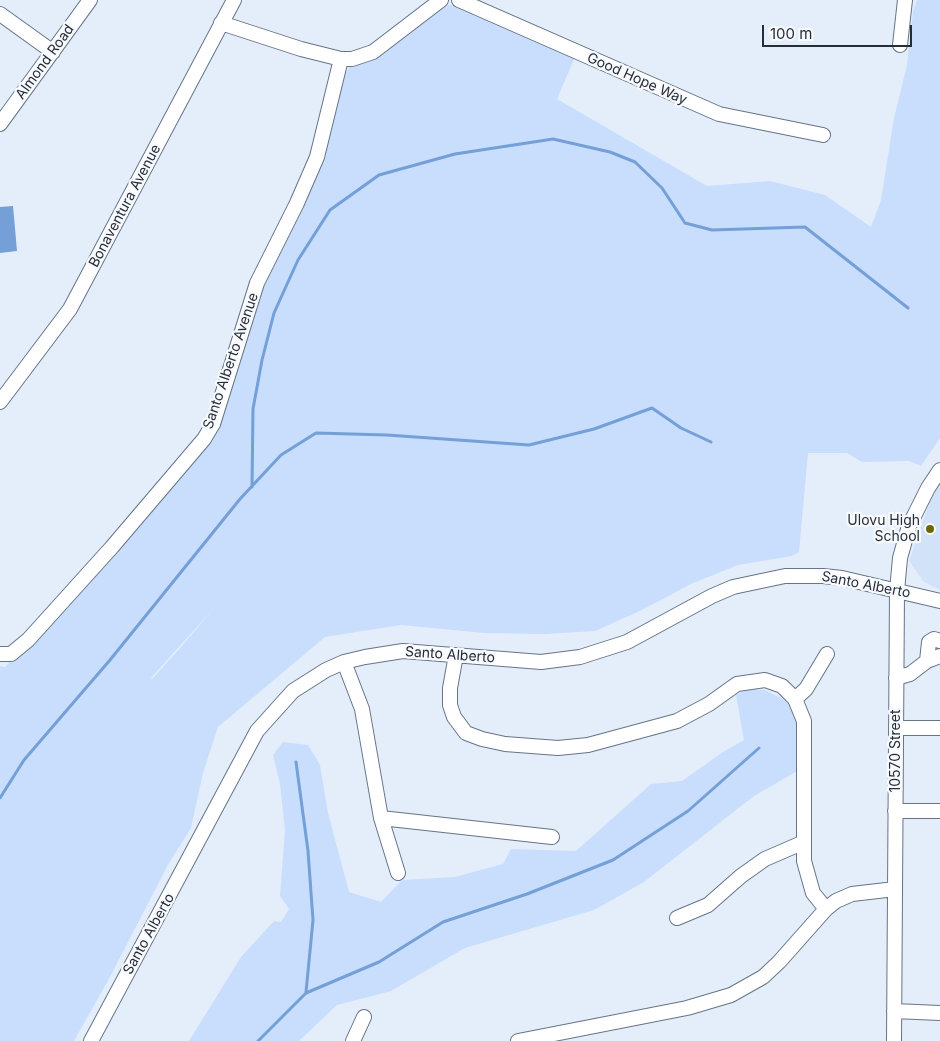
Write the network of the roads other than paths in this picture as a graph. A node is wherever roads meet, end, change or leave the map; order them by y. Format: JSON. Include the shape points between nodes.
{"nodes":[{"id":1,"x":90,"y":0,"type":"edge"},
{"id":2,"x":234,"y":0,"type":"edge"},
{"id":3,"x":441,"y":0,"type":"edge"},
{"id":4,"x":459,"y":0,"type":"edge"},
{"id":5,"x":905,"y":0,"type":"edge"},
{"id":6,"x":0,"y":14,"type":"edge"},
{"id":7,"x":221,"y":23,"type":"junction"},
{"id":8,"x":900,"y":45,"type":"dead end"},
{"id":9,"x":53,"y":52,"type":"junction"},
{"id":10,"x":341,"y":59,"type":"junction"},
{"id":11,"x":0,"y":124,"type":"edge"},
{"id":12,"x":823,"y":135,"type":"dead end"},
{"id":13,"x":0,"y":402,"type":"edge"},
{"id":14,"x":940,"y":470,"type":"edge"},
{"id":15,"x":897,"y":592,"type":"junction"},
{"id":16,"x":940,"y":601,"type":"edge"},
{"id":17,"x":940,"y":641,"type":"edge"},
{"id":18,"x":0,"y":654,"type":"edge"},
{"id":19,"x":827,"y":654,"type":"dead end"},
{"id":20,"x":456,"y":655,"type":"junction"},
{"id":21,"x":934,"y":658,"type":"edge"},
{"id":22,"x":344,"y":662,"type":"junction"},
{"id":23,"x":896,"y":678,"type":"junction"},
{"id":24,"x":795,"y":699,"type":"junction"},
{"id":25,"x":896,"y":728,"type":"junction"},
{"id":26,"x":940,"y":728,"type":"edge"},
{"id":27,"x":940,"y":811,"type":"edge"},
{"id":28,"x":895,"y":812,"type":"junction"},
{"id":29,"x":381,"y":818,"type":"junction"},
{"id":30,"x":552,"y":837,"type":"dead end"},
{"id":31,"x":802,"y":843,"type":"junction"},
{"id":32,"x":398,"y":873,"type":"dead end"},
{"id":33,"x":895,"y":889,"type":"junction"},
{"id":34,"x":826,"y":909,"type":"junction"},
{"id":35,"x":677,"y":918,"type":"dead end"},
{"id":36,"x":894,"y":1011,"type":"junction"},
{"id":37,"x":940,"y":1013,"type":"edge"},
{"id":38,"x":364,"y":1017,"type":"dead end"},
{"id":39,"x":91,"y":1041,"type":"edge"},
{"id":40,"x":354,"y":1041,"type":"edge"},
{"id":41,"x":518,"y":1041,"type":"edge"},
{"id":42,"x":894,"y":1041,"type":"edge"}],
"edges":[{"from":1,"to":9,"type":"street","name":"Almond Road"},
{"from":2,"to":7,"type":"street","name":"Bonaventura Avenue"},
{"from":3,"to":10,"type":"street","via":[[373,52]]},
{"from":4,"to":12,"type":"street","name":"Good Hope Way","via":[[719,114]]},
{"from":5,"to":8,"type":"street"},
{"from":6,"to":9,"type":"street"},
{"from":7,"to":10,"type":"street"},
{"from":7,"to":13,"type":"street","name":"Bonaventura Avenue","via":[[70,309]]},
{"from":9,"to":11,"type":"street","name":"Almond Road"},
{"from":10,"to":18,"type":"street","name":"Santo Alberto Avenue","via":[[317,157],[298,203],[257,283],[215,416],[204,439],[28,640],[11,654]]},
{"from":14,"to":15,"type":"street","name":"10570 Street","via":[[909,526],[900,558]]},
{"from":15,"to":16,"type":"street","name":"Santo Alberto"},
{"from":15,"to":20,"type":"street","name":"Santo Alberto","via":[[823,576],[770,578],[712,596],[628,642],[592,655],[540,662]]},
{"from":15,"to":23,"type":"street","name":"10570 Street"},
{"from":17,"to":21,"type":"street","via":[[934,639],[929,642]]},
{"from":19,"to":24,"type":"street","via":[[806,689]]},
{"from":20,"to":22,"type":"street","name":"Santo Alberto","via":[[403,651]]},
{"from":20,"to":24,"type":"street","via":[[450,688],[454,717],[466,733],[505,744],[574,747],[623,736],[696,712],[737,684],[748,681],[773,682]]},
{"from":21,"to":23,"type":"street","via":[[910,674]]},
{"from":22,"to":29,"type":"street","via":[[367,730]]},
{"from":22,"to":39,"type":"street","name":"Santo Alberto","via":[[309,679],[293,691],[257,731]]},
{"from":23,"to":25,"type":"street","name":"10570 Street"},
{"from":24,"to":31,"type":"street","via":[[804,721]]},
{"from":25,"to":26,"type":"street"},
{"from":25,"to":28,"type":"street","name":"10570 Street"},
{"from":27,"to":28,"type":"street"},
{"from":28,"to":33,"type":"street","name":"10570 Street"},
{"from":29,"to":30,"type":"street"},
{"from":29,"to":32,"type":"street"},
{"from":31,"to":34,"type":"street","via":[[808,882]]},
{"from":31,"to":35,"type":"street","via":[[765,859],[708,905]]},
{"from":33,"to":34,"type":"street","via":[[852,894]]},
{"from":33,"to":36,"type":"street","name":"10570 Street"},
{"from":34,"to":41,"type":"street","via":[[763,977],[731,996],[687,1008]]},
{"from":36,"to":37,"type":"street"},
{"from":36,"to":42,"type":"street","name":"10570 Street"},
{"from":38,"to":40,"type":"street"}]}
